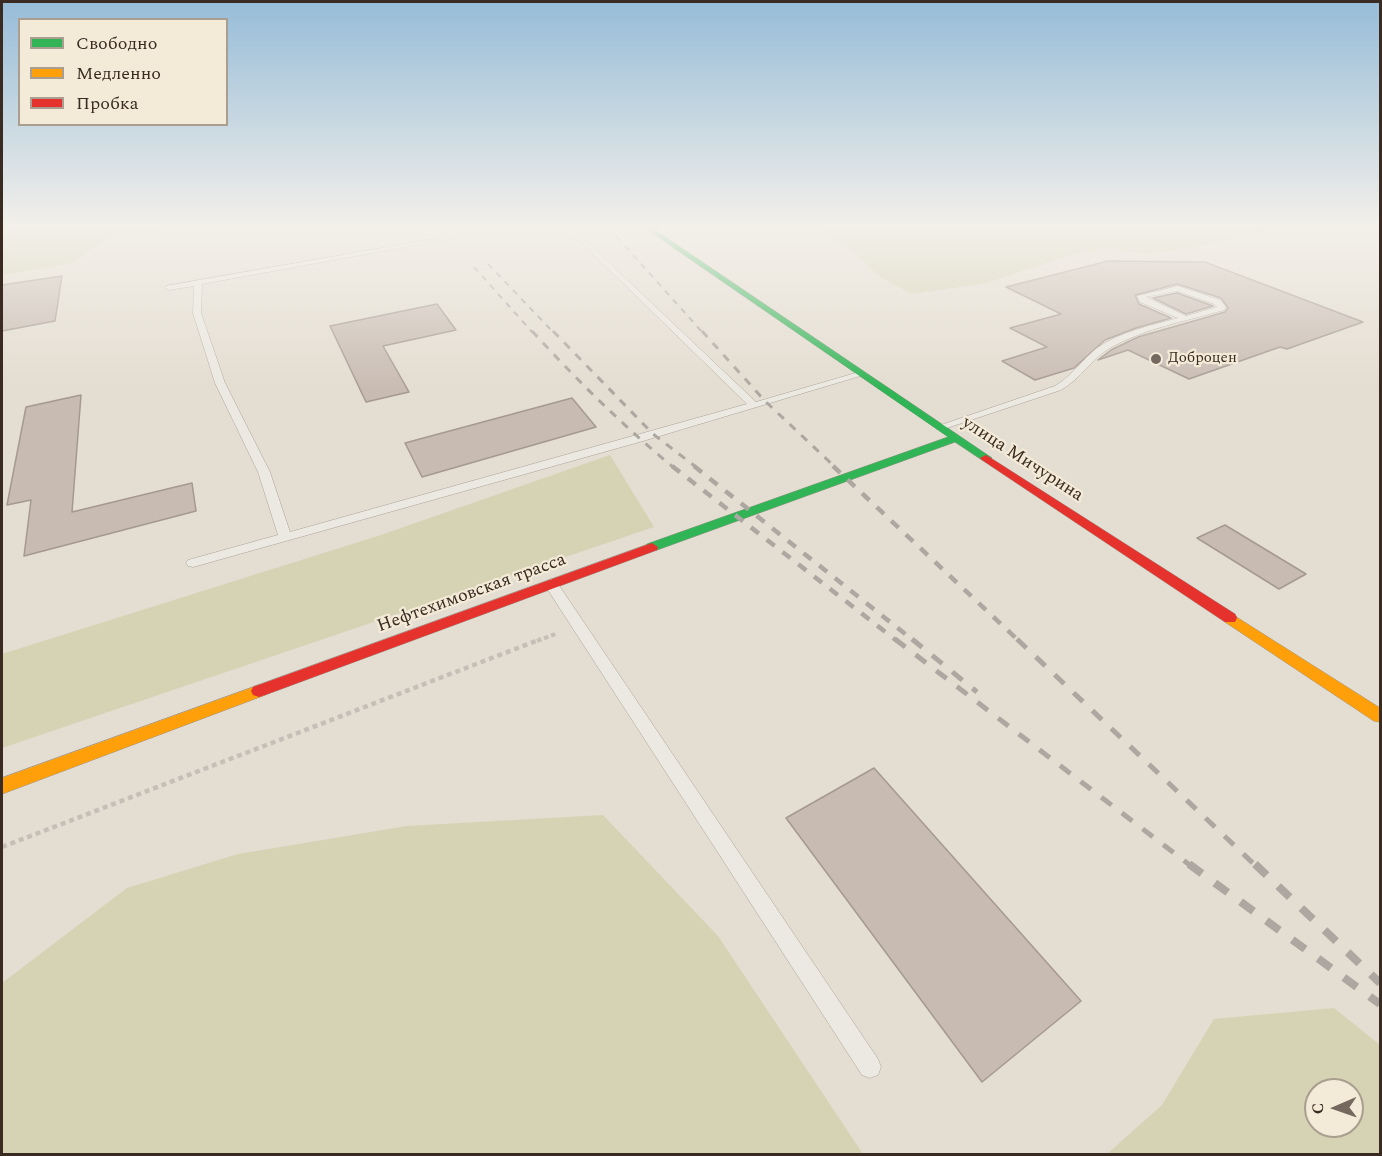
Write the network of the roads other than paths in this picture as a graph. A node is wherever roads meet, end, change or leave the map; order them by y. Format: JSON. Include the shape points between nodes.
{"nodes":[{"id":1,"x":204,"y":282,"type":"edge"},
{"id":2,"x":625,"y":282,"type":"edge"},
{"id":3,"x":727,"y":282,"type":"edge"},
{"id":4,"x":198,"y":283,"type":"junction"},
{"id":5,"x":169,"y":288,"type":"dead end"},
{"id":6,"x":1188,"y":319,"type":"junction"},
{"id":7,"x":862,"y":374,"type":"junction"},
{"id":8,"x":753,"y":405,"type":"junction"},
{"id":9,"x":940,"y":427,"type":"junction"},
{"id":10,"x":956,"y":438,"type":"junction"},
{"id":11,"x":285,"y":536,"type":"junction"},
{"id":12,"x":193,"y":563,"type":"dead end"},
{"id":13,"x":551,"y":584,"type":"junction"},
{"id":14,"x":1380,"y":717,"type":"edge"},
{"id":15,"x":2,"y":786,"type":"edge"},
{"id":16,"x":870,"y":1067,"type":"dead end"}],
"edges":[{"from":1,"to":4,"type":"lane"},
{"from":2,"to":8,"type":"lane"},
{"from":3,"to":7,"type":"main road","name":"улица Мичурина"},
{"from":4,"to":5,"type":"lane"},
{"from":4,"to":11,"type":"lane","via":[[197,313],[220,383],[264,472]]},
{"from":6,"to":6,"type":"lane","via":[[1221,309],[1222,305],[1178,288],[1141,296]]},
{"from":6,"to":9,"type":"lane","via":[[1108,345],[1072,380],[1058,388]]},
{"from":7,"to":8,"type":"lane"},
{"from":7,"to":9,"type":"main road","name":"улица Мичурина"},
{"from":8,"to":11,"type":"lane"},
{"from":9,"to":10,"type":"main road","name":"улица Мичурина"},
{"from":10,"to":13,"type":"main road","name":"Нефтехимовская трасса"},
{"from":10,"to":14,"type":"main road","name":"улица Мичурина"},
{"from":11,"to":12,"type":"lane"},
{"from":13,"to":15,"type":"main road","name":"Нефтехимовская трасса"},
{"from":13,"to":16,"type":"lane"}]}
